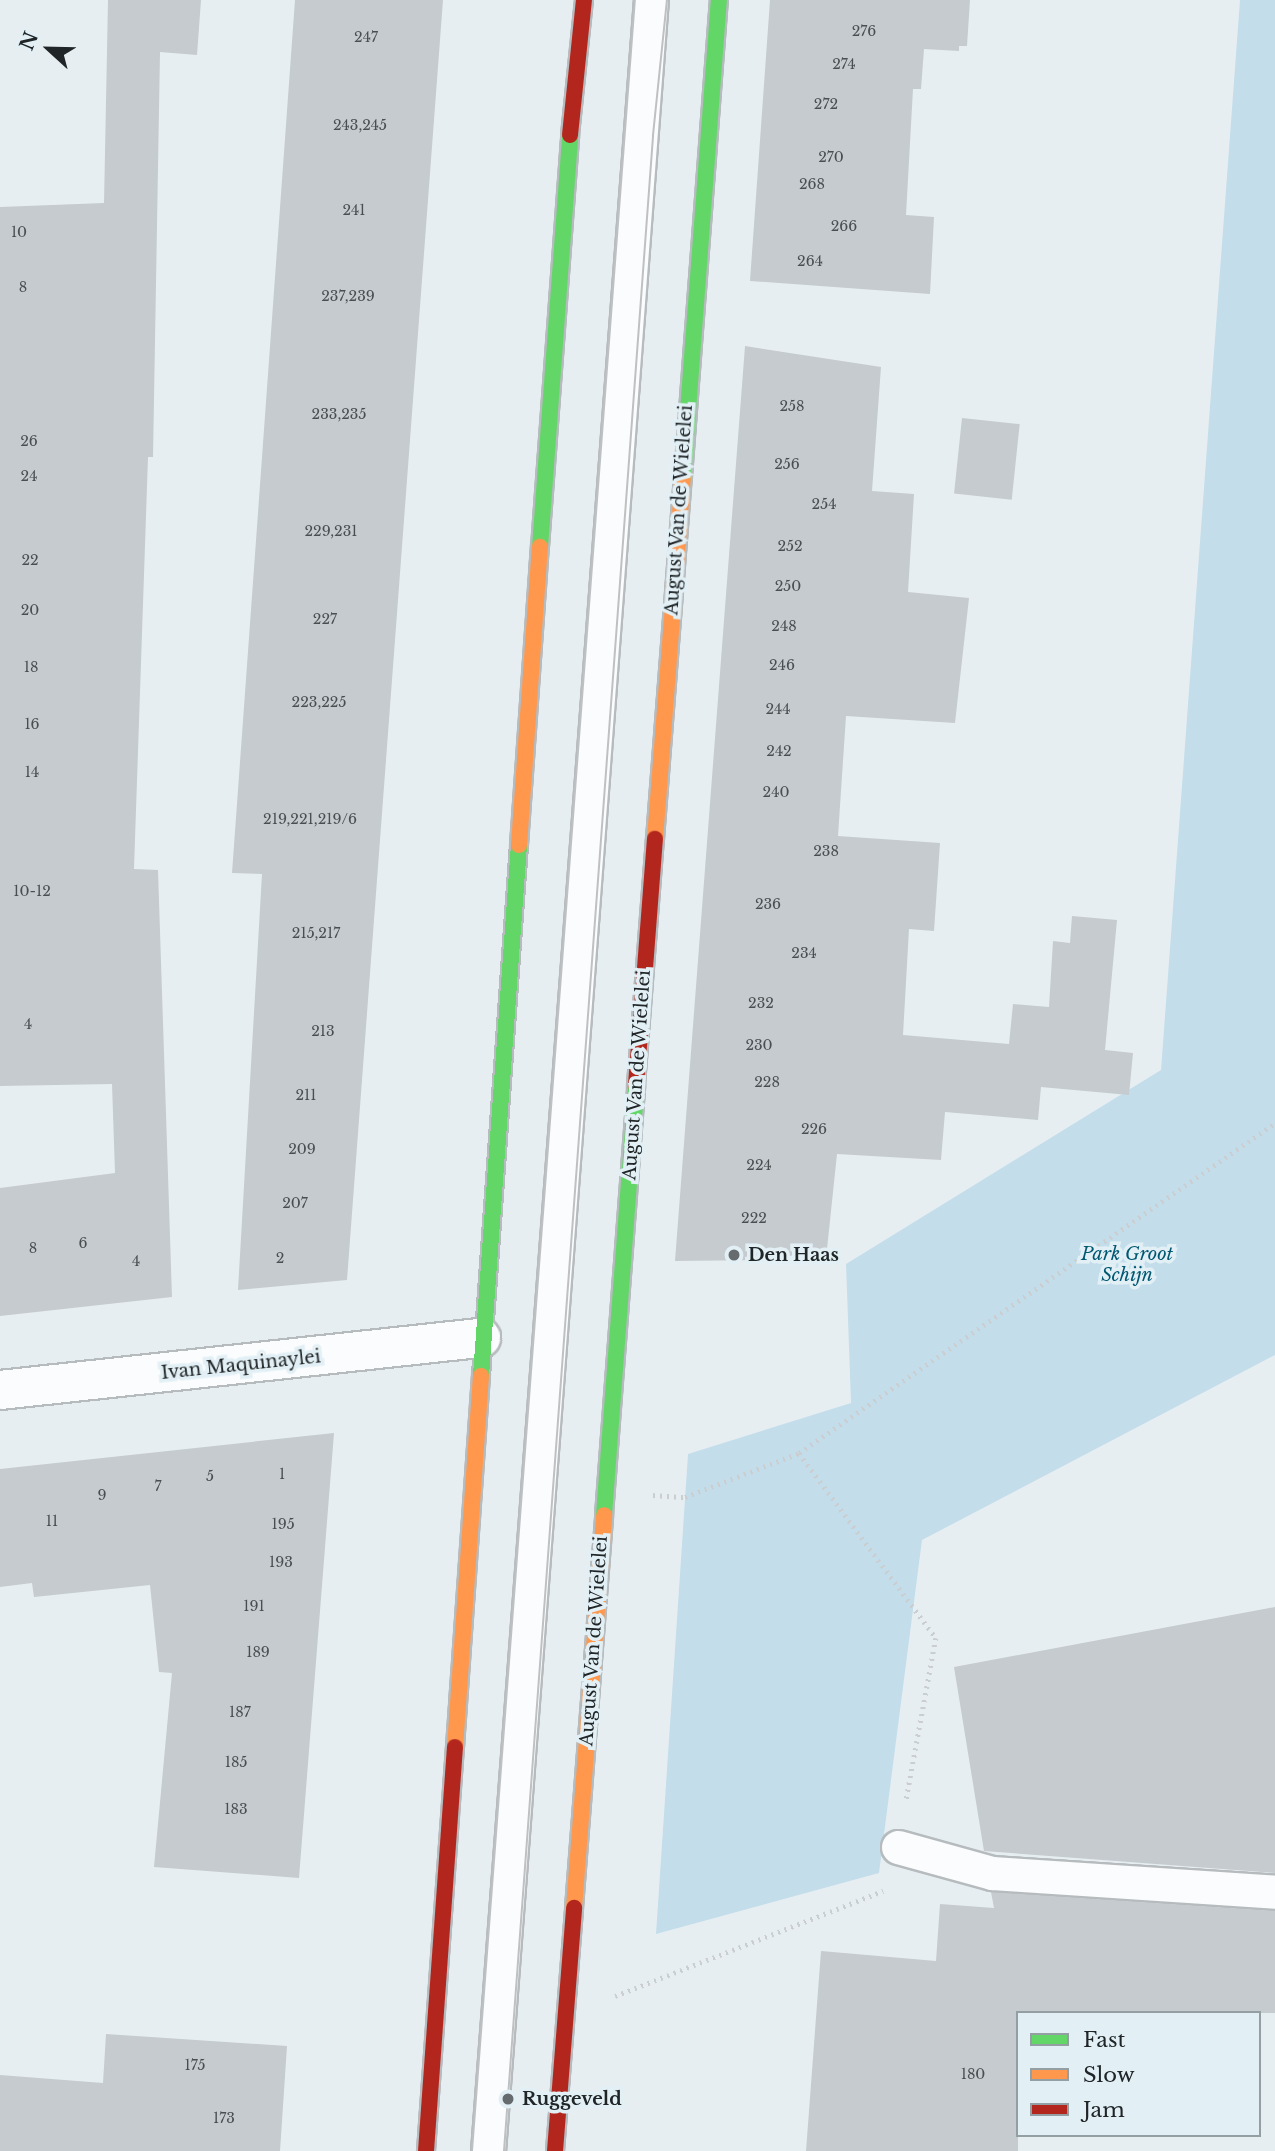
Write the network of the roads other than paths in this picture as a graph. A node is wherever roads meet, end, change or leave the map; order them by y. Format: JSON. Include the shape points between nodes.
{"nodes":[{"id":1,"x":584,"y":0,"type":"edge"},
{"id":2,"x":650,"y":0,"type":"edge"},
{"id":3,"x":719,"y":0,"type":"edge"},
{"id":4,"x":481,"y":1338,"type":"junction"},
{"id":5,"x":0,"y":1390,"type":"edge"},
{"id":6,"x":898,"y":1847,"type":"road end"},
{"id":7,"x":1275,"y":1892,"type":"edge"},
{"id":8,"x":426,"y":2151,"type":"edge"},
{"id":9,"x":488,"y":2151,"type":"edge"},
{"id":10,"x":555,"y":2151,"type":"edge"}],
"edges":[{"from":1,"to":4,"type":"main road","via":[[572,100]]},
{"from":2,"to":9,"type":"lane"},
{"from":3,"to":10,"type":"main road","name":"August Van de Wielelei"},
{"from":4,"to":5,"type":"street","name":"Ivan Maquinaylei"},
{"from":4,"to":8,"type":"main road"},
{"from":6,"to":7,"type":"lane","via":[[992,1873]]}]}
